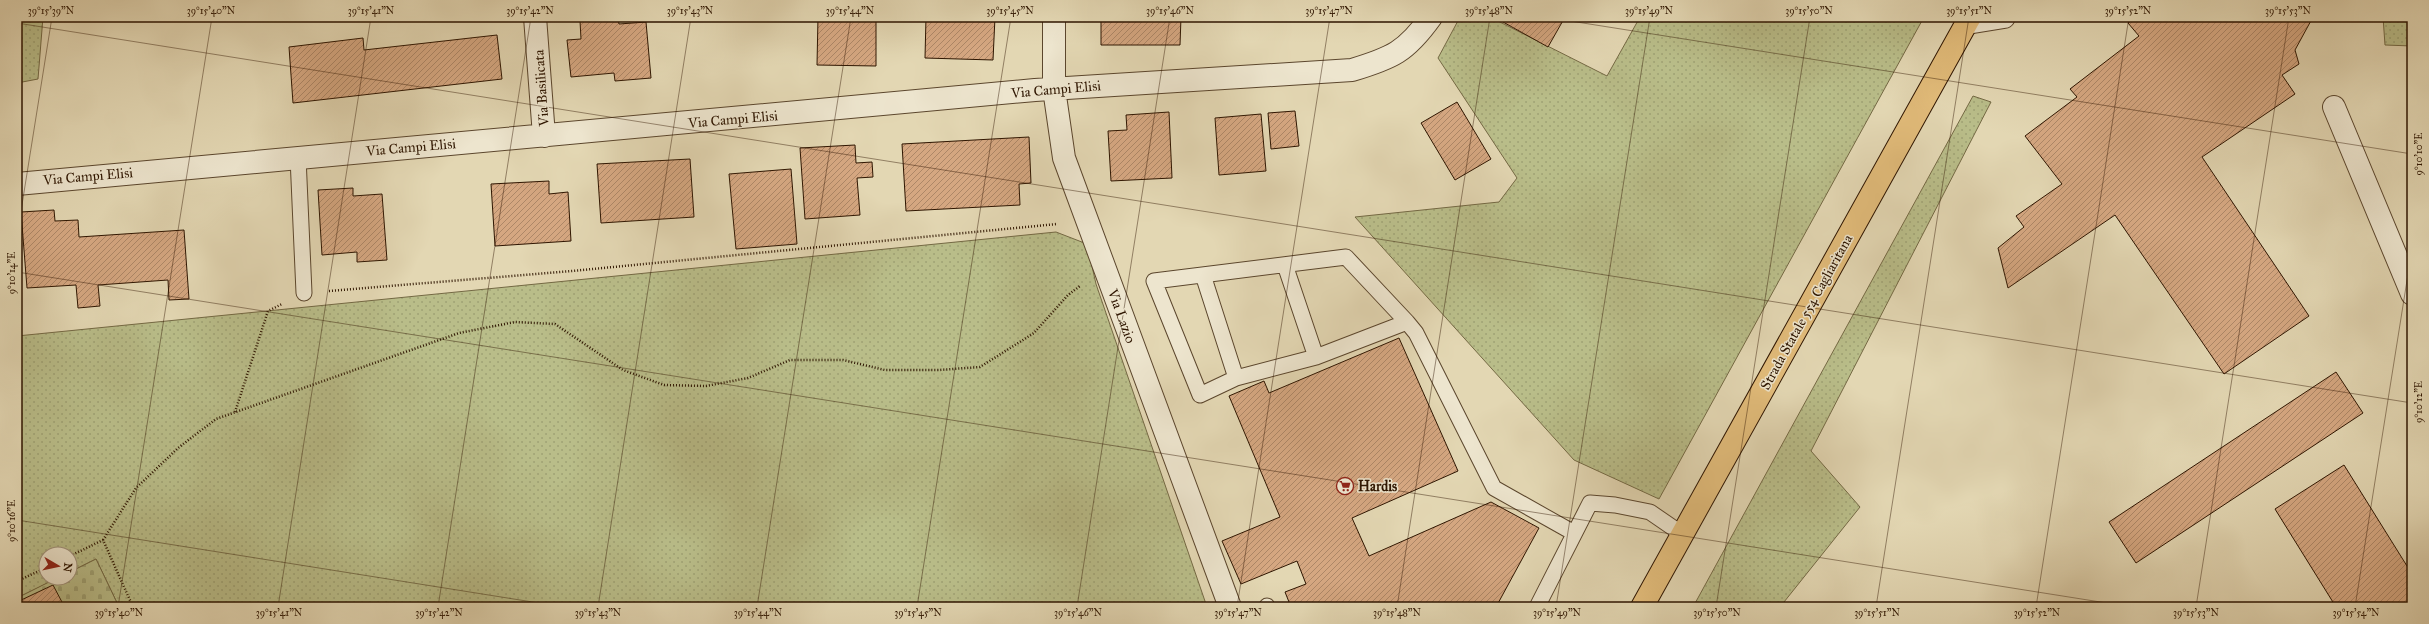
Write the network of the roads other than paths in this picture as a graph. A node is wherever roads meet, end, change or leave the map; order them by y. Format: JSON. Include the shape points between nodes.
{"nodes":[{"id":1,"x":535,"y":17,"type":"edge"},
{"id":2,"x":1054,"y":17,"type":"edge"},
{"id":3,"x":1431,"y":17,"type":"edge"},
{"id":4,"x":2004,"y":17,"type":"edge"},
{"id":5,"x":1969,"y":20,"type":"edge"},
{"id":6,"x":1054,"y":89,"type":"junction"},
{"id":7,"x":2334,"y":107,"type":"dead end"},
{"id":8,"x":544,"y":136,"type":"junction"},
{"id":9,"x":298,"y":157,"type":"junction"},
{"id":10,"x":17,"y":184,"type":"edge"},
{"id":11,"x":1285,"y":265,"type":"junction"},
{"id":12,"x":1203,"y":275,"type":"junction"},
{"id":13,"x":304,"y":293,"type":"road end"},
{"id":14,"x":2412,"y":294,"type":"edge"},
{"id":15,"x":1407,"y":322,"type":"junction"},
{"id":16,"x":1316,"y":357,"type":"junction"},
{"id":17,"x":1236,"y":378,"type":"junction"},
{"id":18,"x":1574,"y":533,"type":"junction"},
{"id":19,"x":1682,"y":534,"type":"junction"},
{"id":20,"x":1230,"y":607,"type":"edge"},
{"id":21,"x":1536,"y":607,"type":"edge"},
{"id":22,"x":1642,"y":607,"type":"edge"}],
"edges":[{"from":1,"to":8,"type":"street","name":"Via Basilicata"},
{"from":2,"to":6,"type":"street","name":"Via Lazio"},
{"from":3,"to":6,"type":"street","name":"Via Campi Elisi","via":[[1416,39],[1386,60],[1352,70]]},
{"from":4,"to":5,"type":"street"},
{"from":5,"to":19,"type":"main road","name":"Strada Statale 554 Cagliaritana"},
{"from":6,"to":8,"type":"street","name":"Via Campi Elisi"},
{"from":6,"to":20,"type":"street","name":"Via Lazio","via":[[1064,158]]},
{"from":7,"to":14,"type":"street"},
{"from":8,"to":9,"type":"street","name":"Via Campi Elisi"},
{"from":9,"to":10,"type":"street","name":"Via Campi Elisi"},
{"from":9,"to":13,"type":"lane"},
{"from":11,"to":12,"type":"lane"},
{"from":11,"to":15,"type":"lane","via":[[1346,257]]},
{"from":11,"to":16,"type":"lane"},
{"from":12,"to":17,"type":"lane"},
{"from":12,"to":17,"type":"lane","via":[[1154,281],[1200,395]]},
{"from":15,"to":16,"type":"lane"},
{"from":15,"to":18,"type":"lane","via":[[1416,333],[1494,488]]},
{"from":16,"to":17,"type":"lane"},
{"from":18,"to":19,"type":"lane","via":[[1590,503],[1650,512]]},
{"from":18,"to":21,"type":"lane"},
{"from":19,"to":22,"type":"main road","name":"Strada Statale 554 Cagliaritana"}]}
